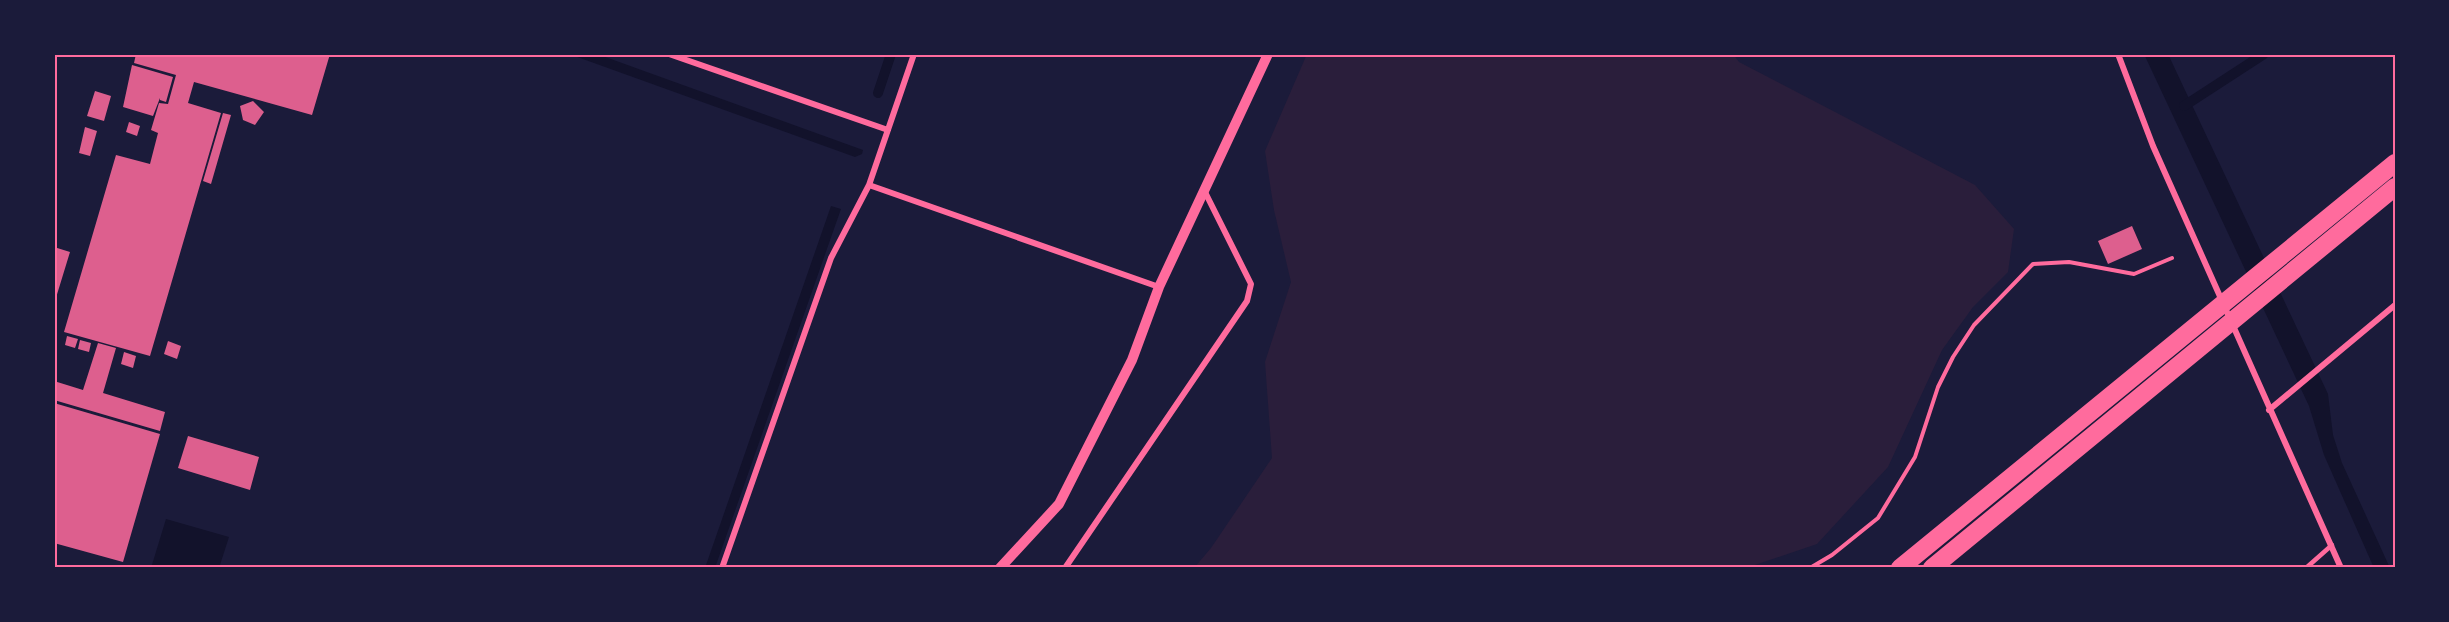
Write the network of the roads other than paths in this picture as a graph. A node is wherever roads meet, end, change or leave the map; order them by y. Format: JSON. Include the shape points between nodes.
{"nodes":[{"id":1,"x":669,"y":54,"type":"edge"},
{"id":2,"x":914,"y":54,"type":"edge"},
{"id":3,"x":1268,"y":54,"type":"edge"},
{"id":4,"x":2118,"y":54,"type":"edge"},
{"id":5,"x":888,"y":130,"type":"junction"},
{"id":6,"x":2395,"y":163,"type":"edge"},
{"id":7,"x":869,"y":184,"type":"junction"},
{"id":8,"x":2395,"y":187,"type":"edge"},
{"id":9,"x":1204,"y":189,"type":"junction"},
{"id":10,"x":1159,"y":287,"type":"junction"},
{"id":11,"x":2395,"y":305,"type":"edge"},
{"id":12,"x":2269,"y":410,"type":"junction"},
{"id":13,"x":2332,"y":545,"type":"junction"},
{"id":14,"x":722,"y":568,"type":"edge"},
{"id":15,"x":1000,"y":568,"type":"edge"},
{"id":16,"x":1065,"y":568,"type":"edge"},
{"id":17,"x":1900,"y":568,"type":"edge"},
{"id":18,"x":1932,"y":568,"type":"edge"},
{"id":19,"x":2306,"y":568,"type":"edge"},
{"id":20,"x":2341,"y":568,"type":"edge"}],
"edges":[{"from":1,"to":5,"type":"street"},
{"from":2,"to":5,"type":"street"},
{"from":3,"to":9,"type":"street"},
{"from":4,"to":12,"type":"street","via":[[2153,146]]},
{"from":5,"to":7,"type":"street"},
{"from":6,"to":17,"type":"highway"},
{"from":7,"to":10,"type":"street"},
{"from":7,"to":14,"type":"street","via":[[831,258]]},
{"from":8,"to":18,"type":"highway"},
{"from":9,"to":10,"type":"street"},
{"from":9,"to":16,"type":"street","via":[[1251,284],[1247,301]]},
{"from":10,"to":15,"type":"street","via":[[1132,360],[1059,504]]},
{"from":11,"to":12,"type":"street"},
{"from":12,"to":13,"type":"street"},
{"from":13,"to":19,"type":"lane"},
{"from":13,"to":20,"type":"street"}]}
